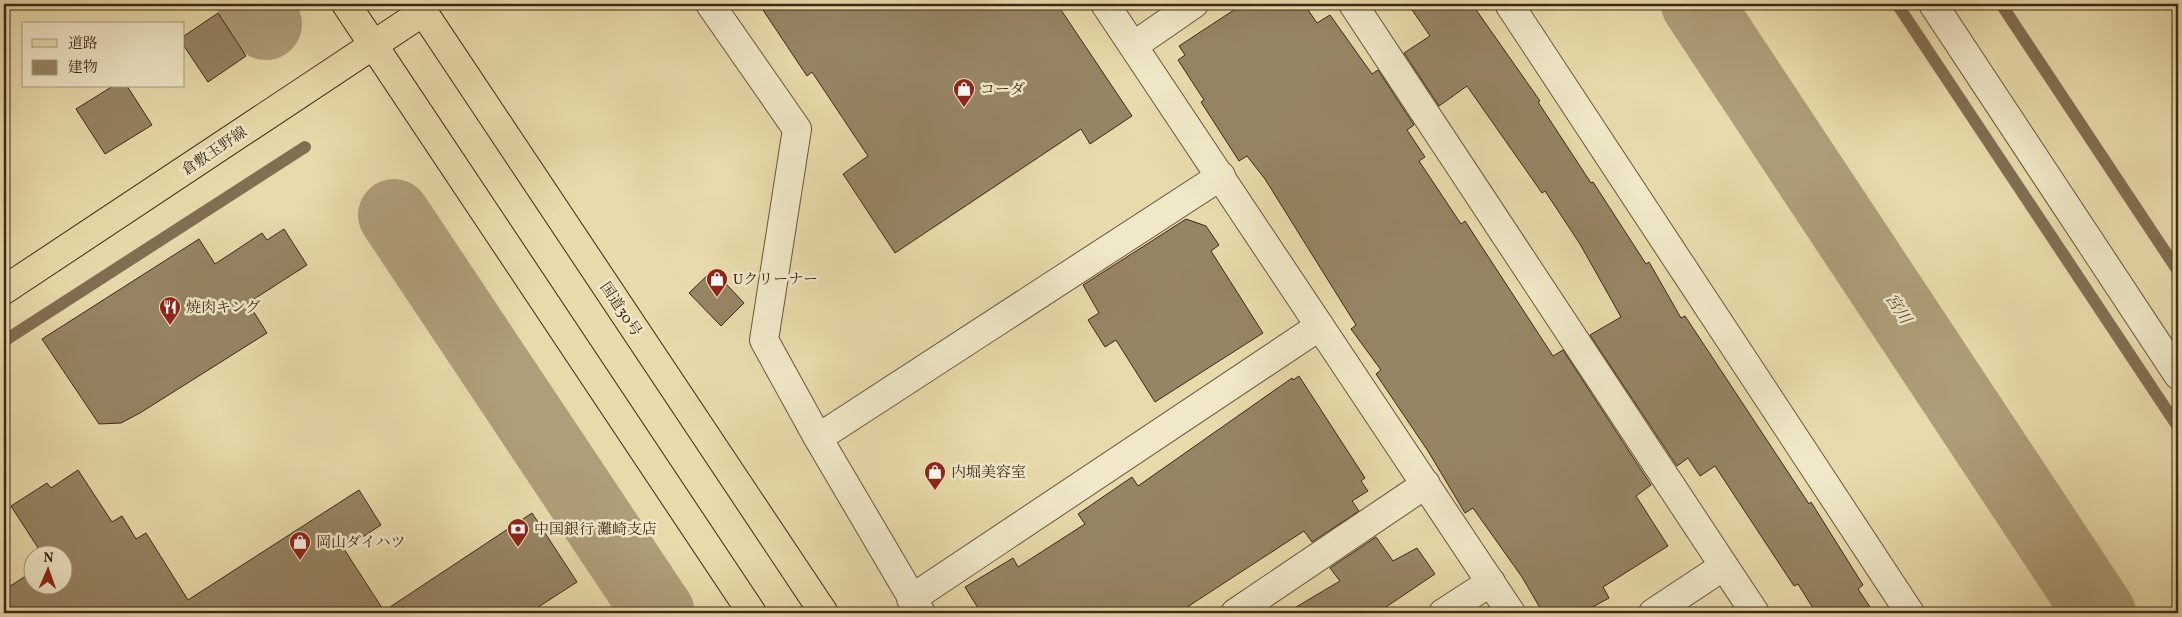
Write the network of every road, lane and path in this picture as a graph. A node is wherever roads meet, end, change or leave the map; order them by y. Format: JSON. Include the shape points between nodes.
{"nodes":[{"id":1,"x":346,"y":4,"type":"edge"},
{"id":2,"x":710,"y":4,"type":"edge"},
{"id":3,"x":1105,"y":4,"type":"edge"},
{"id":4,"x":1194,"y":4,"type":"edge"},
{"id":5,"x":1353,"y":4,"type":"edge"},
{"id":6,"x":1509,"y":4,"type":"edge"},
{"id":7,"x":1934,"y":4,"type":"edge"},
{"id":8,"x":420,"y":8,"type":"edge"},
{"id":9,"x":374,"y":45,"type":"junction"},
{"id":10,"x":1132,"y":46,"type":"junction"},
{"id":11,"x":1221,"y":176,"type":"junction"},
{"id":12,"x":4,"y":290,"type":"edge"},
{"id":13,"x":1320,"y":326,"type":"junction"},
{"id":14,"x":2178,"y":375,"type":"edge"},
{"id":15,"x":818,"y":438,"type":"junction"},
{"id":16,"x":1426,"y":484,"type":"junction"},
{"id":17,"x":1724,"y":566,"type":"junction"},
{"id":18,"x":1491,"y":582,"type":"junction"},
{"id":19,"x":916,"y":606,"type":"edge"},
{"id":20,"x":752,"y":613,"type":"edge"},
{"id":21,"x":824,"y":613,"type":"edge"},
{"id":22,"x":1235,"y":613,"type":"edge"},
{"id":23,"x":1443,"y":613,"type":"edge"},
{"id":24,"x":1511,"y":613,"type":"edge"},
{"id":25,"x":1653,"y":613,"type":"edge"},
{"id":26,"x":1755,"y":613,"type":"edge"},
{"id":27,"x":1910,"y":613,"type":"edge"}],
"edges":[{"from":1,"to":9,"type":"main road"},
{"from":2,"to":15,"type":"street","via":[[798,129],[764,340]]},
{"from":3,"to":10,"type":"street"},
{"from":4,"to":10,"type":"street"},
{"from":5,"to":17,"type":"street"},
{"from":6,"to":27,"type":"street"},
{"from":7,"to":14,"type":"street"},
{"from":8,"to":9,"type":"main road","name":"倉敷玉野線"},
{"from":8,"to":21,"type":"main road","name":"国道30号"},
{"from":9,"to":12,"type":"main road","name":"倉敷玉野線"},
{"from":9,"to":20,"type":"main road"},
{"from":10,"to":11,"type":"street"},
{"from":11,"to":13,"type":"street"},
{"from":11,"to":15,"type":"street"},
{"from":13,"to":16,"type":"street"},
{"from":13,"to":19,"type":"street"},
{"from":15,"to":19,"type":"street"},
{"from":16,"to":18,"type":"street"},
{"from":16,"to":22,"type":"street"},
{"from":17,"to":25,"type":"street"},
{"from":17,"to":26,"type":"street"},
{"from":18,"to":23,"type":"street"},
{"from":18,"to":24,"type":"street"}]}
